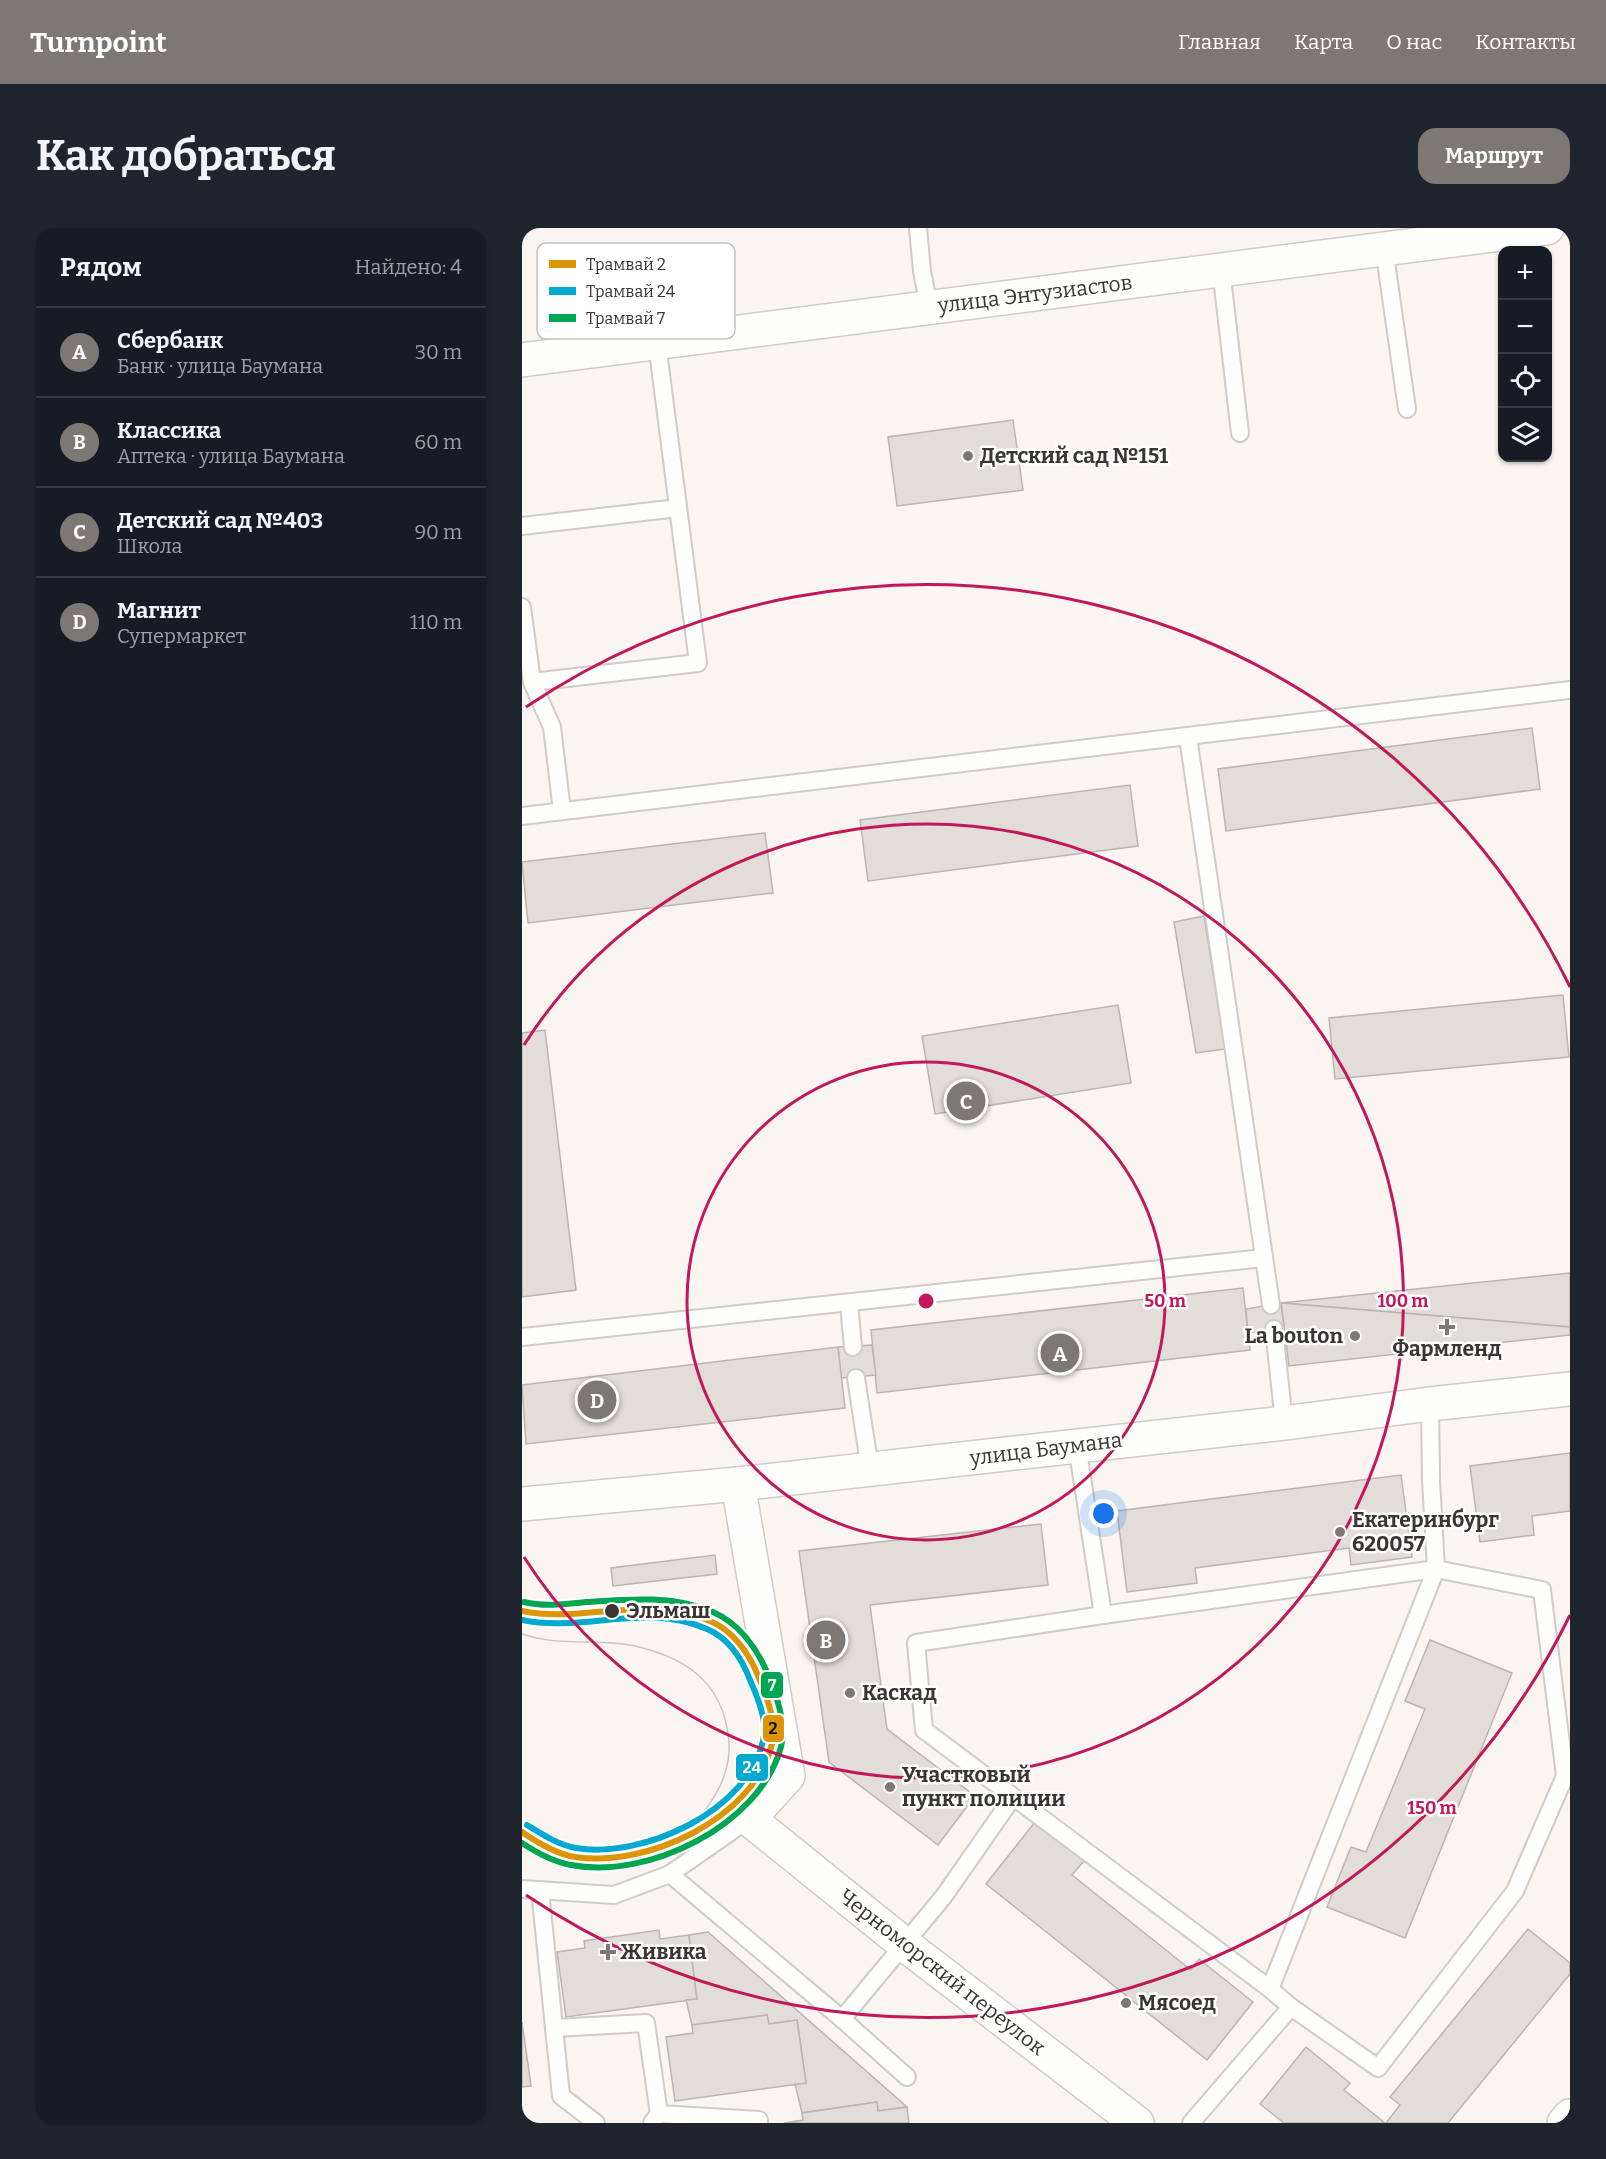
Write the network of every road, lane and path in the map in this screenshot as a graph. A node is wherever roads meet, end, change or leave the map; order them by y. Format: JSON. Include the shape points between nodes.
{"nodes":[{"id":1,"x":918,"y":228,"type":"edge"},
{"id":2,"x":1547,"y":228,"type":"edge"},
{"id":3,"x":1569,"y":228,"type":"edge"},
{"id":4,"x":1570,"y":235,"type":"edge"},
{"id":5,"x":1384,"y":248,"type":"junction"},
{"id":6,"x":1221,"y":269,"type":"junction"},
{"id":7,"x":929,"y":307,"type":"junction"},
{"id":8,"x":735,"y":333,"type":"edge"},
{"id":9,"x":687,"y":339,"type":"edge"},
{"id":10,"x":657,"y":343,"type":"junction"},
{"id":11,"x":522,"y":360,"type":"edge"},
{"id":12,"x":1407,"y":409,"type":"dead end"},
{"id":13,"x":1240,"y":433,"type":"dead end"},
{"id":14,"x":678,"y":508,"type":"junction"},
{"id":15,"x":522,"y":525,"type":"edge"},
{"id":16,"x":522,"y":607,"type":"edge"},
{"id":17,"x":532,"y":682,"type":"junction"},
{"id":18,"x":1570,"y":690,"type":"edge"},
{"id":19,"x":1188,"y":737,"type":"junction"},
{"id":20,"x":562,"y":812,"type":"junction"},
{"id":21,"x":522,"y":816,"type":"edge"},
{"id":22,"x":1264,"y":1258,"type":"junction"},
{"id":23,"x":849,"y":1303,"type":"junction"},
{"id":24,"x":1271,"y":1305,"type":"dead end"},
{"id":25,"x":1274,"y":1329,"type":"dead end"},
{"id":26,"x":522,"y":1337,"type":"edge"},
{"id":27,"x":853,"y":1347,"type":"dead end"},
{"id":28,"x":856,"y":1378,"type":"dead end"},
{"id":29,"x":1570,"y":1389,"type":"edge"},
{"id":30,"x":1430,"y":1404,"type":"junction"},
{"id":31,"x":1284,"y":1423,"type":"junction"},
{"id":32,"x":1077,"y":1445,"type":"junction"},
{"id":33,"x":870,"y":1469,"type":"junction"},
{"id":34,"x":738,"y":1484,"type":"junction"},
{"id":35,"x":522,"y":1504,"type":"edge"},
{"id":36,"x":1436,"y":1569,"type":"junction"},
{"id":37,"x":1103,"y":1615,"type":"junction"},
{"id":38,"x":1013,"y":1797,"type":"junction"},
{"id":39,"x":749,"y":1819,"type":"junction"},
{"id":40,"x":670,"y":1874,"type":"junction"},
{"id":41,"x":522,"y":1889,"type":"edge"},
{"id":42,"x":540,"y":1890,"type":"junction"},
{"id":43,"x":904,"y":1944,"type":"junction"},
{"id":44,"x":1270,"y":1989,"type":"junction"},
{"id":45,"x":1291,"y":2007,"type":"junction"},
{"id":46,"x":842,"y":2019,"type":"junction"},
{"id":47,"x":554,"y":2028,"type":"junction"},
{"id":48,"x":907,"y":2077,"type":"dead end"},
{"id":49,"x":1570,"y":2116,"type":"edge"},
{"id":50,"x":656,"y":2119,"type":"edge"},
{"id":51,"x":596,"y":2123,"type":"edge"},
{"id":52,"x":759,"y":2123,"type":"edge"},
{"id":53,"x":1137,"y":2123,"type":"edge"},
{"id":54,"x":1191,"y":2123,"type":"edge"},
{"id":55,"x":1564,"y":2123,"type":"edge"}],
"edges":[{"from":1,"to":7,"type":"lane"},
{"from":2,"to":5,"type":"street","name":"улица Энтузиастов"},
{"from":3,"to":4,"type":"street"},
{"from":5,"to":6,"type":"street","name":"улица Энтузиастов"},
{"from":5,"to":12,"type":"lane"},
{"from":6,"to":7,"type":"street","name":"улица Энтузиастов"},
{"from":6,"to":13,"type":"lane"},
{"from":7,"to":8,"type":"street","name":"улица Энтузиастов"},
{"from":9,"to":10,"type":"street","name":"улица Энтузиастов"},
{"from":10,"to":11,"type":"street","name":"улица Энтузиастов"},
{"from":10,"to":14,"type":"lane"},
{"from":14,"to":15,"type":"lane"},
{"from":14,"to":17,"type":"lane","via":[[698,663]]},
{"from":16,"to":17,"type":"lane"},
{"from":17,"to":20,"type":"lane","via":[[552,728]]},
{"from":18,"to":19,"type":"lane"},
{"from":19,"to":20,"type":"lane"},
{"from":19,"to":22,"type":"lane"},
{"from":20,"to":21,"type":"lane"},
{"from":22,"to":23,"type":"lane"},
{"from":22,"to":24,"type":"lane"},
{"from":23,"to":26,"type":"lane"},
{"from":23,"to":27,"type":"lane"},
{"from":25,"to":31,"type":"lane"},
{"from":28,"to":33,"type":"lane"},
{"from":29,"to":30,"type":"street","name":"улица Баумана"},
{"from":30,"to":31,"type":"street","name":"улица Баумана"},
{"from":30,"to":36,"type":"lane"},
{"from":31,"to":32,"type":"street","name":"улица Баумана"},
{"from":32,"to":33,"type":"street","name":"улица Баумана"},
{"from":32,"to":37,"type":"lane"},
{"from":33,"to":34,"type":"street","name":"улица Баумана"},
{"from":34,"to":35,"type":"street","name":"улица Баумана"},
{"from":34,"to":39,"type":"street","via":[[788,1776]]},
{"from":36,"to":37,"type":"lane"},
{"from":36,"to":44,"type":"lane"},
{"from":36,"to":45,"type":"lane","via":[[1542,1590],[1565,1776],[1515,1891],[1377,2068]]},
{"from":37,"to":38,"type":"lane","via":[[916,1643],[924,1730]]},
{"from":38,"to":43,"type":"lane","via":[[944,1896]]},
{"from":38,"to":44,"type":"lane"},
{"from":39,"to":40,"type":"lane"},
{"from":39,"to":43,"type":"street","name":"Черноморский переулок"},
{"from":40,"to":42,"type":"lane","via":[[614,1895]]},
{"from":40,"to":46,"type":"lane"},
{"from":41,"to":42,"type":"lane"},
{"from":42,"to":47,"type":"lane"},
{"from":43,"to":46,"type":"lane"},
{"from":43,"to":53,"type":"street","name":"Черноморский переулок"},
{"from":44,"to":45,"type":"lane"},
{"from":45,"to":54,"type":"lane"},
{"from":46,"to":48,"type":"lane"},
{"from":47,"to":50,"type":"lane","via":[[646,2023]]},
{"from":47,"to":51,"type":"lane","via":[[561,2096]]},
{"from":49,"to":55,"type":"street"},
{"from":50,"to":52,"type":"lane"}]}
